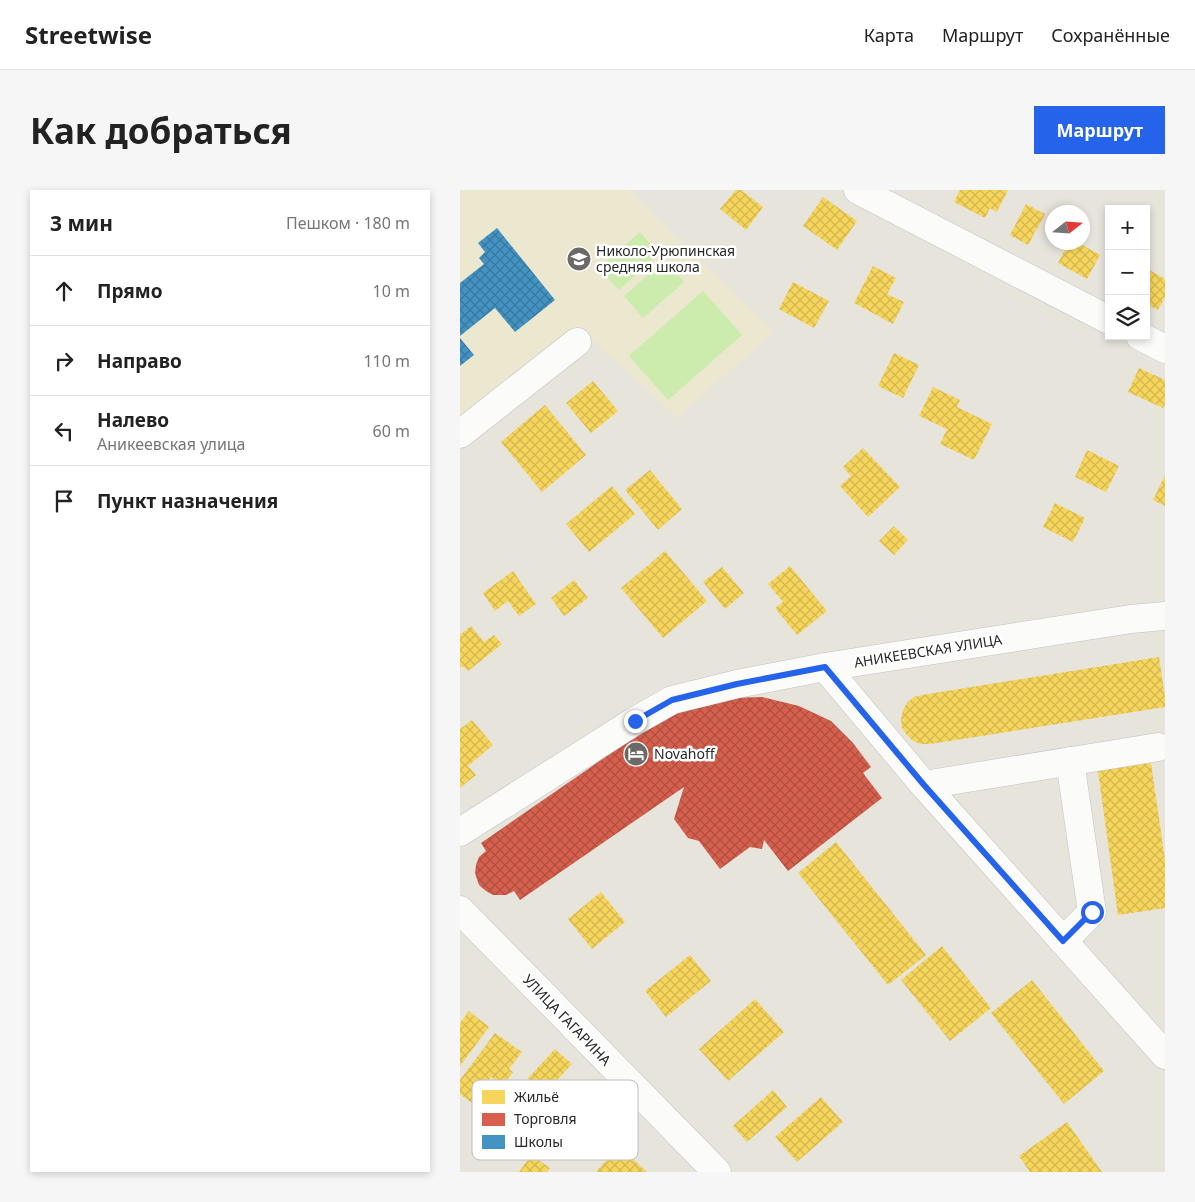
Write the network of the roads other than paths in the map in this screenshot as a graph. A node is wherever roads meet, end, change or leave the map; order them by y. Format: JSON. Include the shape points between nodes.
{"nodes":[{"id":1,"x":858,"y":190,"type":"edge"},
{"id":2,"x":1105,"y":318,"type":"edge"},
{"id":3,"x":1147,"y":340,"type":"edge"},
{"id":4,"x":577,"y":342,"type":"dead end"},
{"id":5,"x":1165,"y":350,"type":"edge"},
{"id":6,"x":460,"y":434,"type":"edge"},
{"id":7,"x":1165,"y":616,"type":"edge"},
{"id":8,"x":825,"y":667,"type":"junction"},
{"id":9,"x":1158,"y":747,"type":"dead end"},
{"id":10,"x":1070,"y":761,"type":"junction"},
{"id":11,"x":924,"y":785,"type":"junction"},
{"id":12,"x":460,"y":832,"type":"edge"},
{"id":13,"x":460,"y":910,"type":"edge"},
{"id":14,"x":1063,"y":941,"type":"junction"},
{"id":15,"x":1165,"y":1055,"type":"edge"},
{"id":16,"x":627,"y":1080,"type":"edge"},
{"id":17,"x":638,"y":1091,"type":"edge"},
{"id":18,"x":717,"y":1172,"type":"edge"}],
"edges":[{"from":1,"to":2,"type":"street"},
{"from":3,"to":5,"type":"street"},
{"from":4,"to":6,"type":"street"},
{"from":7,"to":8,"type":"street","name":"АНИКЕЕВСКАЯ УЛИЦА","via":[[1131,618]]},
{"from":8,"to":11,"type":"street"},
{"from":8,"to":12,"type":"street","name":"АНИКЕЕВСКАЯ УЛИЦА","via":[[672,700]]},
{"from":9,"to":10,"type":"street"},
{"from":10,"to":11,"type":"street"},
{"from":10,"to":14,"type":"street","via":[[1092,912]]},
{"from":11,"to":14,"type":"street"},
{"from":13,"to":16,"type":"street","name":"УЛИЦА ГАГАРИНА"},
{"from":14,"to":15,"type":"street"},
{"from":17,"to":18,"type":"street","name":"УЛИЦА ГАГАРИНА"}]}
